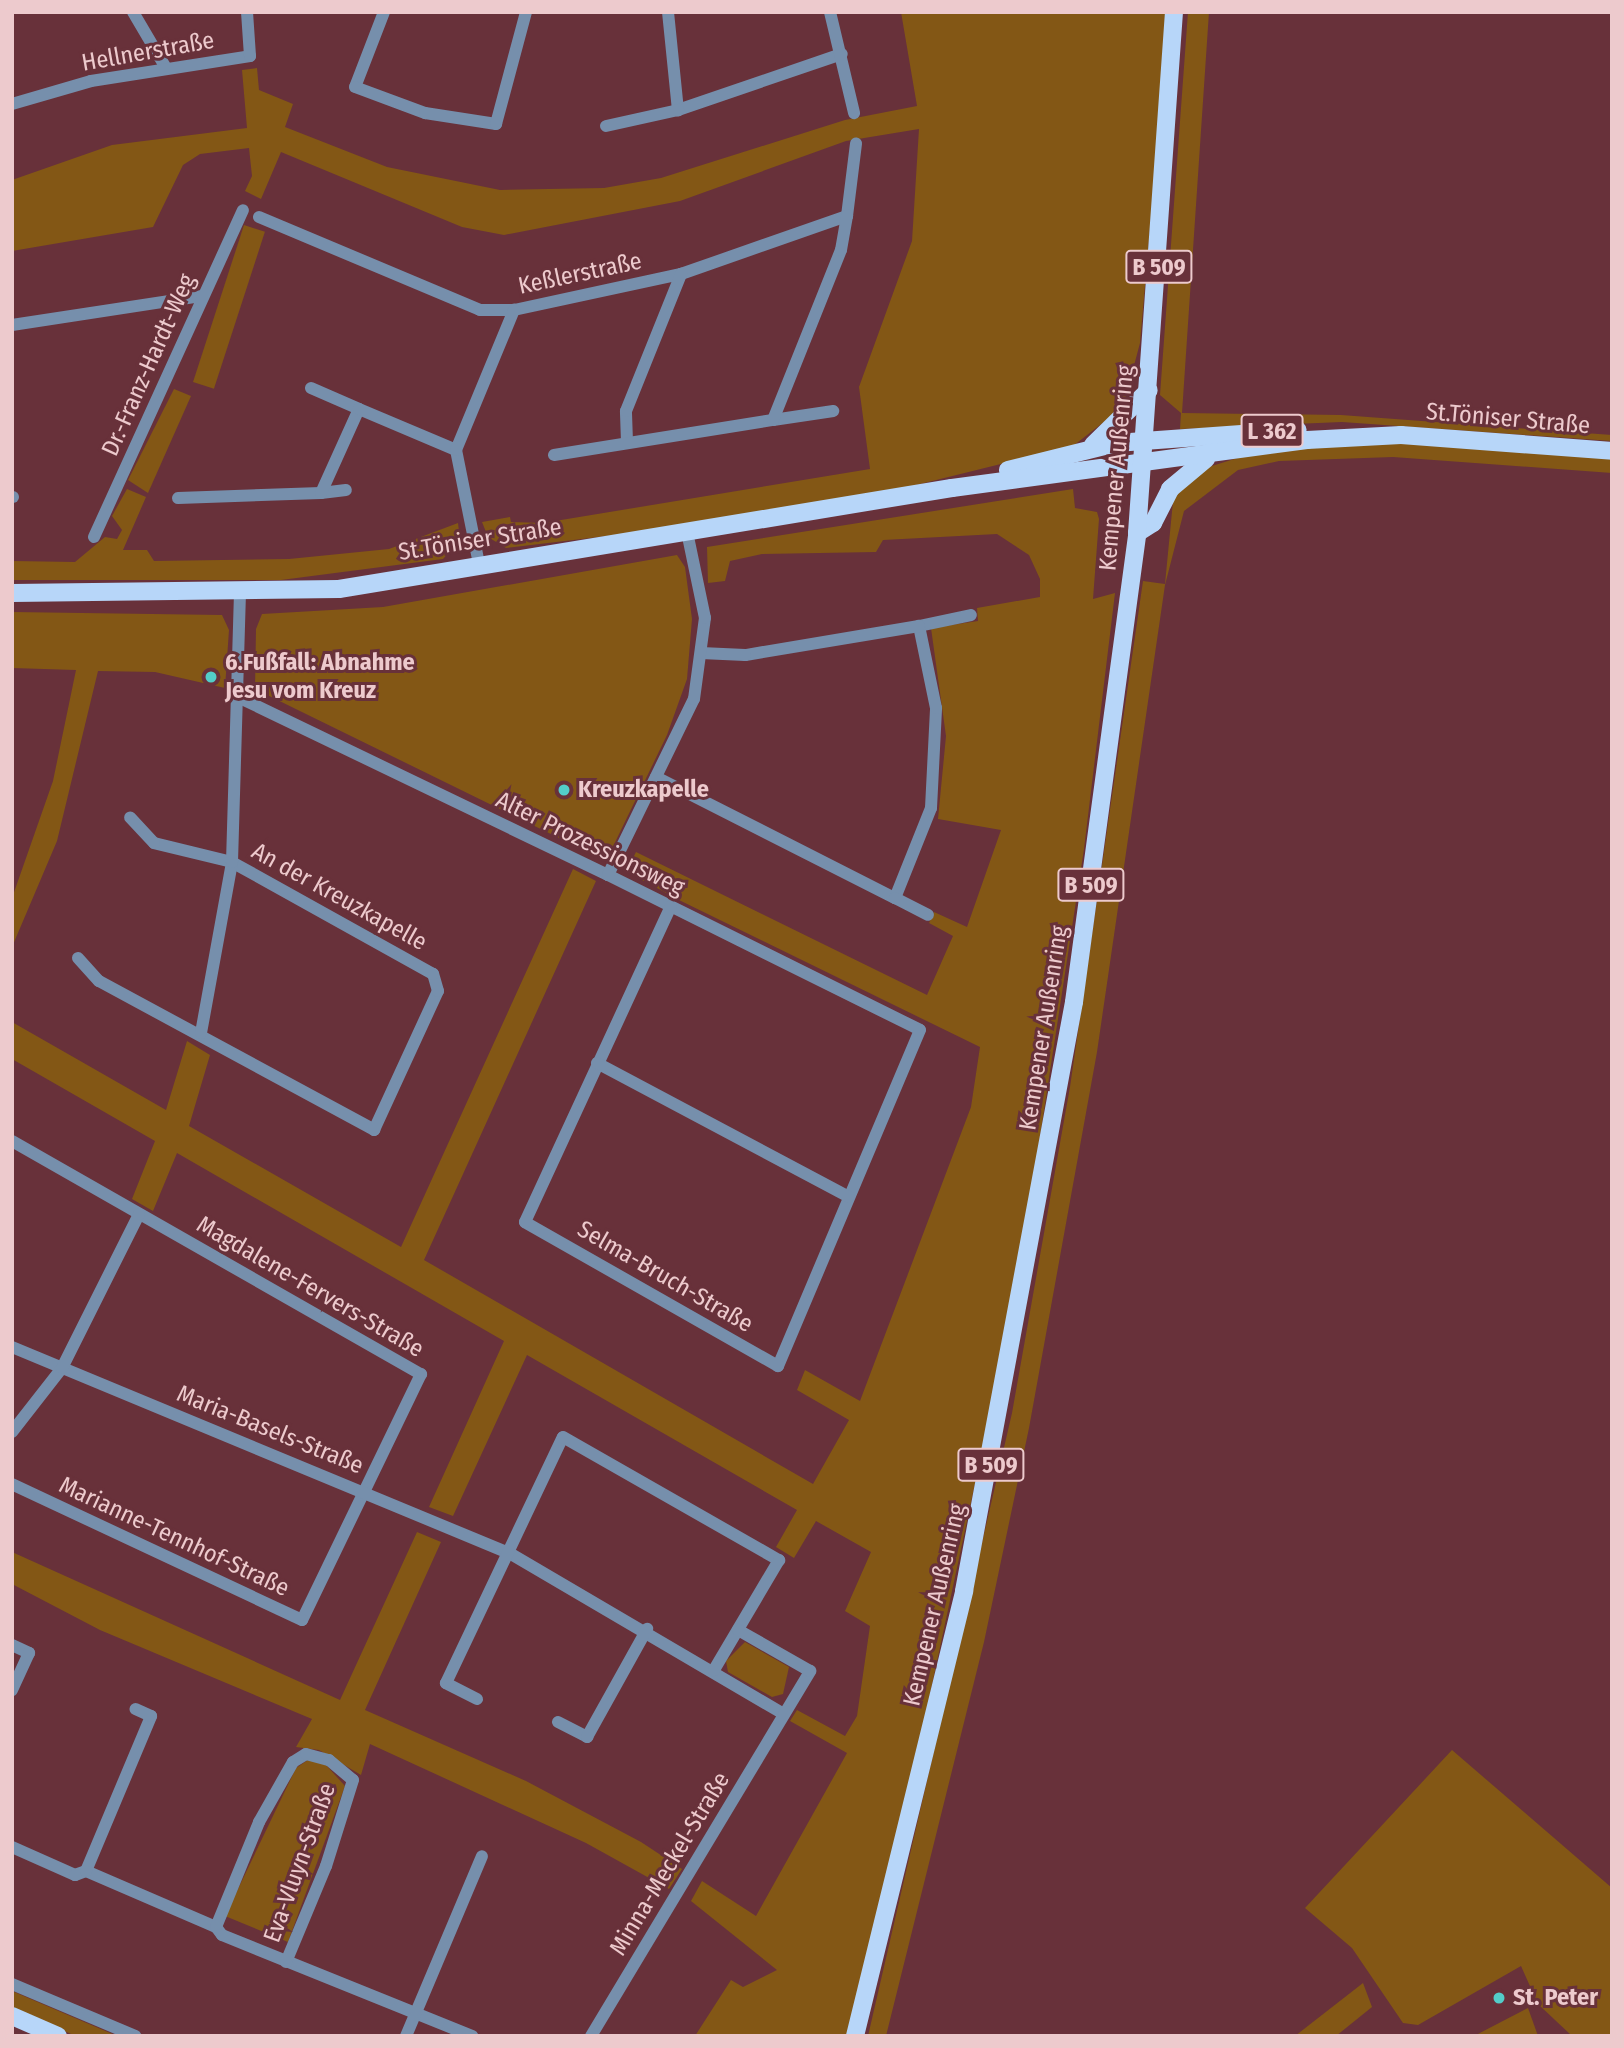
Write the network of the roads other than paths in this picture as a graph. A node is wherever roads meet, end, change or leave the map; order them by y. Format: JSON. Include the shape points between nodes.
{"nodes":[{"id":1,"x":133,"y":12,"type":"edge"},
{"id":2,"x":247,"y":12,"type":"edge"},
{"id":3,"x":384,"y":12,"type":"edge"},
{"id":4,"x":526,"y":12,"type":"edge"},
{"id":5,"x":668,"y":12,"type":"edge"},
{"id":6,"x":830,"y":12,"type":"edge"},
{"id":7,"x":1174,"y":12,"type":"edge"},
{"id":8,"x":842,"y":54,"type":"junction"},
{"id":9,"x":166,"y":68,"type":"junction"},
{"id":10,"x":12,"y":89,"type":"edge"},
{"id":11,"x":16,"y":102,"type":"edge"},
{"id":12,"x":678,"y":110,"type":"junction"},
{"id":13,"x":854,"y":113,"type":"dead end"},
{"id":14,"x":606,"y":126,"type":"dead end"},
{"id":15,"x":856,"y":144,"type":"dead end"},
{"id":16,"x":243,"y":210,"type":"dead end"},
{"id":17,"x":846,"y":216,"type":"junction"},
{"id":18,"x":259,"y":217,"type":"dead end"},
{"id":19,"x":681,"y":274,"type":"junction"},
{"id":20,"x":201,"y":296,"type":"junction"},
{"id":21,"x":514,"y":310,"type":"junction"},
{"id":22,"x":14,"y":329,"type":"edge"},
{"id":23,"x":311,"y":388,"type":"dead end"},
{"id":24,"x":1149,"y":390,"type":"junction"},
{"id":25,"x":359,"y":409,"type":"junction"},
{"id":26,"x":833,"y":411,"type":"dead end"},
{"id":27,"x":773,"y":420,"type":"junction"},
{"id":28,"x":1401,"y":435,"type":"junction"},
{"id":29,"x":1144,"y":439,"type":"junction"},
{"id":30,"x":627,"y":442,"type":"junction"},
{"id":31,"x":1087,"y":449,"type":"junction"},
{"id":32,"x":456,"y":450,"type":"junction"},
{"id":33,"x":1612,"y":451,"type":"edge"},
{"id":34,"x":554,"y":455,"type":"dead end"},
{"id":35,"x":1210,"y":456,"type":"junction"},
{"id":36,"x":1143,"y":464,"type":"junction"},
{"id":37,"x":952,"y":488,"type":"junction"},
{"id":38,"x":346,"y":490,"type":"dead end"},
{"id":39,"x":321,"y":493,"type":"junction"},
{"id":40,"x":178,"y":498,"type":"dead end"},
{"id":41,"x":687,"y":532,"type":"junction"},
{"id":42,"x":1137,"y":533,"type":"junction"},
{"id":43,"x":94,"y":537,"type":"dead end"},
{"id":44,"x":479,"y":564,"type":"junction"},
{"id":45,"x":12,"y":593,"type":"edge"},
{"id":46,"x":240,"y":593,"type":"junction"},
{"id":47,"x":971,"y":615,"type":"dead end"},
{"id":48,"x":919,"y":626,"type":"junction"},
{"id":49,"x":701,"y":653,"type":"junction"},
{"id":50,"x":240,"y":698,"type":"junction"},
{"id":51,"x":656,"y":777,"type":"junction"},
{"id":52,"x":130,"y":817,"type":"dead end"},
{"id":53,"x":232,"y":862,"type":"junction"},
{"id":54,"x":608,"y":875,"type":"junction"},
{"id":55,"x":895,"y":898,"type":"junction"},
{"id":56,"x":671,"y":906,"type":"junction"},
{"id":57,"x":928,"y":915,"type":"dead end"},
{"id":58,"x":78,"y":958,"type":"dead end"},
{"id":59,"x":920,"y":1030,"type":"joint"},
{"id":60,"x":201,"y":1032,"type":"junction"},
{"id":61,"x":597,"y":1063,"type":"junction"},
{"id":62,"x":12,"y":1141,"type":"edge"},
{"id":63,"x":849,"y":1198,"type":"junction"},
{"id":64,"x":139,"y":1214,"type":"junction"},
{"id":65,"x":12,"y":1347,"type":"edge"},
{"id":66,"x":62,"y":1368,"type":"junction"},
{"id":67,"x":12,"y":1432,"type":"edge"},
{"id":68,"x":12,"y":1484,"type":"edge"},
{"id":69,"x":364,"y":1491,"type":"junction"},
{"id":70,"x":511,"y":1554,"type":"junction"},
{"id":71,"x":647,"y":1629,"type":"junction"},
{"id":72,"x":738,"y":1630,"type":"junction"},
{"id":73,"x":12,"y":1645,"type":"edge"},
{"id":74,"x":714,"y":1670,"type":"junction"},
{"id":75,"x":12,"y":1690,"type":"edge"},
{"id":76,"x":477,"y":1699,"type":"dead end"},
{"id":77,"x":135,"y":1709,"type":"dead end"},
{"id":78,"x":784,"y":1714,"type":"junction"},
{"id":79,"x":558,"y":1722,"type":"dead end"},
{"id":80,"x":12,"y":1847,"type":"edge"},
{"id":81,"x":482,"y":1856,"type":"dead end"},
{"id":82,"x":86,"y":1871,"type":"junction"},
{"id":83,"x":216,"y":1927,"type":"junction"},
{"id":84,"x":286,"y":1962,"type":"junction"},
{"id":85,"x":12,"y":1984,"type":"edge"},
{"id":86,"x":416,"y":2012,"type":"junction"},
{"id":87,"x":12,"y":2016,"type":"edge"},
{"id":88,"x":58,"y":2036,"type":"edge"},
{"id":89,"x":135,"y":2036,"type":"edge"},
{"id":90,"x":406,"y":2036,"type":"edge"},
{"id":91,"x":472,"y":2036,"type":"edge"},
{"id":92,"x":591,"y":2036,"type":"edge"},
{"id":93,"x":855,"y":2036,"type":"edge"}],
"edges":[{"from":1,"to":9,"type":"street"},
{"from":2,"to":9,"type":"street","name":"Hellnerstraße","via":[[250,56]]},
{"from":3,"to":4,"type":"street","via":[[355,87],[425,113],[496,124]]},
{"from":5,"to":12,"type":"street"},
{"from":6,"to":8,"type":"street"},
{"from":7,"to":24,"type":"main road","name":"Kempener Außenring","number":"B 509"},
{"from":8,"to":12,"type":"street"},
{"from":8,"to":13,"type":"street"},
{"from":9,"to":11,"type":"street","name":"Hellnerstraße"},
{"from":10,"to":11,"type":"street"},
{"from":12,"to":14,"type":"street"},
{"from":15,"to":17,"type":"street"},
{"from":16,"to":20,"type":"street","name":"Dr.-Franz-Hardt-Weg"},
{"from":17,"to":19,"type":"street","name":"Keßlerstraße"},
{"from":17,"to":27,"type":"street","via":[[841,250]]},
{"from":18,"to":21,"type":"street","name":"Keßlerstraße","via":[[480,310]]},
{"from":19,"to":21,"type":"street","name":"Keßlerstraße"},
{"from":19,"to":30,"type":"street","via":[[626,411]]},
{"from":20,"to":22,"type":"street"},
{"from":20,"to":43,"type":"street","name":"Dr.-Franz-Hardt-Weg"},
{"from":21,"to":32,"type":"street"},
{"from":23,"to":25,"type":"street"},
{"from":24,"to":29,"type":"main road","name":"Kempener Außenring","number":"B 509"},
{"from":24,"to":31,"type":"main road"},
{"from":25,"to":32,"type":"street"},
{"from":25,"to":39,"type":"street"},
{"from":26,"to":27,"type":"street"},
{"from":27,"to":30,"type":"street"},
{"from":28,"to":29,"type":"main road","name":"St.Töniser Straße","number":"L 362","via":[[1343,429]]},
{"from":28,"to":33,"type":"main road","name":"St.Töniser Straße","number":"L 362"},
{"from":28,"to":35,"type":"main road","name":"St.Töniser Straße","number":"L 362","via":[[1296,441]]},
{"from":29,"to":31,"type":"main road","name":"St.Töniser Straße"},
{"from":29,"to":36,"type":"main road","name":"Kempener Außenring","number":"B 509"},
{"from":30,"to":34,"type":"street"},
{"from":31,"to":37,"type":"main road","name":"St.Töniser Straße"},
{"from":32,"to":44,"type":"street"},
{"from":35,"to":36,"type":"main road","name":"St.Töniser Straße","number":"L 362"},
{"from":35,"to":42,"type":"main road","via":[[1170,489],[1153,523]]},
{"from":36,"to":37,"type":"main road","name":"St.Töniser Straße"},
{"from":36,"to":42,"type":"main road","name":"Kempener Außenring","number":"B 509"},
{"from":37,"to":41,"type":"main road","name":"St.Töniser Straße"},
{"from":38,"to":39,"type":"street"},
{"from":39,"to":40,"type":"street"},
{"from":41,"to":44,"type":"main road","name":"St.Töniser Straße"},
{"from":41,"to":49,"type":"street","via":[[705,618]]},
{"from":42,"to":93,"type":"main road","name":"Kempener Außenring","number":"B 509","via":[[1074,1002],[1005,1394],[921,1777]]},
{"from":44,"to":46,"type":"main road","name":"St.Töniser Straße","via":[[339,589]]},
{"from":45,"to":46,"type":"main road","name":"St.Töniser Straße"},
{"from":46,"to":50,"type":"street","name":"An der Kreuzkapelle"},
{"from":47,"to":48,"type":"street"},
{"from":48,"to":49,"type":"street","via":[[746,655]]},
{"from":48,"to":55,"type":"street","via":[[936,708],[931,808]]},
{"from":49,"to":51,"type":"street","via":[[694,699]]},
{"from":50,"to":53,"type":"street","name":"An der Kreuzkapelle"},
{"from":50,"to":54,"type":"street","name":"Alter Prozessionsweg"},
{"from":51,"to":54,"type":"street"},
{"from":51,"to":55,"type":"street"},
{"from":52,"to":53,"type":"street","name":"An der Kreuzkapelle","via":[[154,843]]},
{"from":53,"to":60,"type":"street","name":"An der Kreuzkapelle"},
{"from":53,"to":60,"type":"street","name":"An der Kreuzkapelle","via":[[433,974],[438,991],[373,1130]]},
{"from":54,"to":56,"type":"street","name":"Alter Prozessionsweg"},
{"from":55,"to":57,"type":"street"},
{"from":56,"to":59,"type":"street","name":"Alter Prozessionsweg"},
{"from":56,"to":61,"type":"street","name":"Selma-Bruch-Straße"},
{"from":58,"to":60,"type":"street","name":"An der Kreuzkapelle","via":[[99,981]]},
{"from":59,"to":63,"type":"street","name":"Selma-Bruch-Straße"},
{"from":61,"to":63,"type":"street"},
{"from":61,"to":63,"type":"street","name":"Selma-Bruch-Straße","via":[[525,1222],[778,1366]]},
{"from":62,"to":64,"type":"street"},
{"from":64,"to":66,"type":"street"},
{"from":64,"to":69,"type":"street","name":"Magdalene-Fervers-Straße","via":[[421,1374]]},
{"from":65,"to":66,"type":"street","name":"Maria-Basels-Straße"},
{"from":66,"to":67,"type":"street"},
{"from":66,"to":69,"type":"street","name":"Maria-Basels-Straße"},
{"from":68,"to":69,"type":"street","name":"Marianne-Tennhof-Straße","via":[[302,1620]]},
{"from":69,"to":70,"type":"street","name":"Maria-Basels-Straße"},
{"from":70,"to":71,"type":"street","name":"Maria-Basels-Straße"},
{"from":70,"to":72,"type":"street","via":[[563,1437],[779,1560]]},
{"from":70,"to":76,"type":"street","via":[[446,1683]]},
{"from":71,"to":74,"type":"street","name":"Maria-Basels-Straße"},
{"from":71,"to":79,"type":"street","via":[[587,1737]]},
{"from":72,"to":74,"type":"street"},
{"from":72,"to":78,"type":"street","via":[[810,1671]]},
{"from":73,"to":75,"type":"street","via":[[29,1653]]},
{"from":74,"to":78,"type":"street","name":"Maria-Basels-Straße"},
{"from":77,"to":82,"type":"street","via":[[152,1716]]},
{"from":78,"to":92,"type":"street","name":"Minna-Meckel-Straße"},
{"from":80,"to":82,"type":"street","name":"Eva-Vluyn-Straße","via":[[75,1875]]},
{"from":81,"to":86,"type":"street"},
{"from":82,"to":83,"type":"street","name":"Eva-Vluyn-Straße"},
{"from":83,"to":84,"type":"street","name":"Eva-Vluyn-Straße"},
{"from":83,"to":84,"type":"street","name":"Eva-Vluyn-Straße","via":[[259,1822],[293,1762],[306,1754],[328,1760],[352,1780],[326,1866]]},
{"from":84,"to":86,"type":"street","name":"Eva-Vluyn-Straße"},
{"from":85,"to":89,"type":"street"},
{"from":86,"to":90,"type":"street"},
{"from":86,"to":91,"type":"street","name":"Eva-Vluyn-Straße"},
{"from":87,"to":88,"type":"main road"}]}
